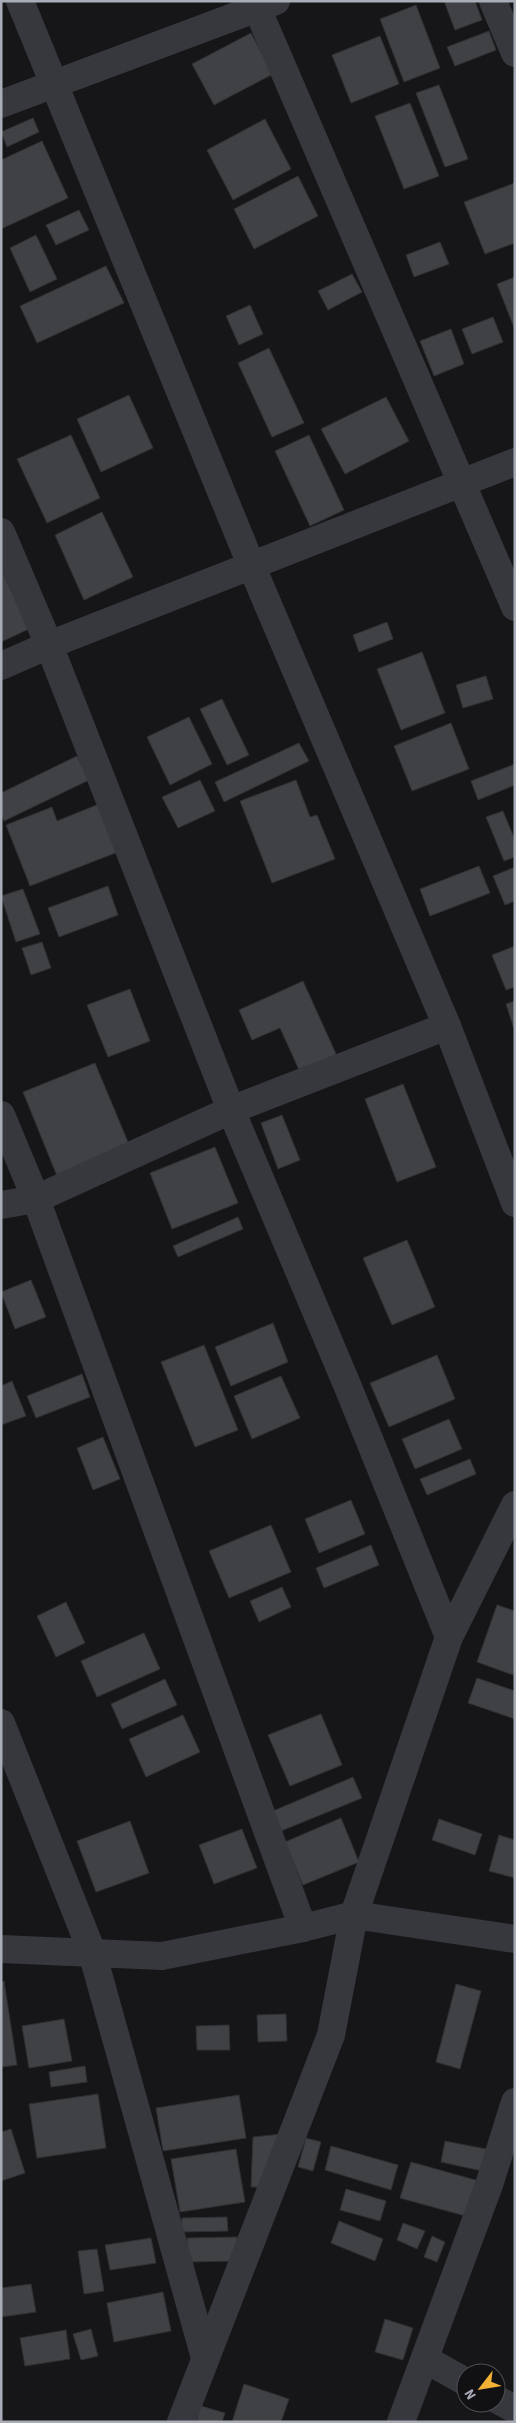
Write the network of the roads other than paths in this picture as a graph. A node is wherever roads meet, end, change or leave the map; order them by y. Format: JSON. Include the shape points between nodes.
{"nodes":[{"id":1,"x":20,"y":1,"type":"edge"},
{"id":2,"x":493,"y":1,"type":"edge"},
{"id":3,"x":262,"y":4,"type":"edge"},
{"id":4,"x":515,"y":52,"type":"edge"},
{"id":5,"x":54,"y":85,"type":"junction"},
{"id":6,"x":1,"y":104,"type":"edge"},
{"id":7,"x":515,"y":462,"type":"edge"},
{"id":8,"x":460,"y":484,"type":"junction"},
{"id":9,"x":1,"y":532,"type":"edge"},
{"id":10,"x":252,"y":567,"type":"junction"},
{"id":11,"x":515,"y":607,"type":"edge"},
{"id":12,"x":49,"y":645,"type":"junction"},
{"id":13,"x":1,"y":666,"type":"edge"},
{"id":14,"x":447,"y":1026,"type":"junction"},
{"id":15,"x":231,"y":1110,"type":"junction"},
{"id":16,"x":1,"y":1115,"type":"edge"},
{"id":17,"x":36,"y":1199,"type":"junction"},
{"id":18,"x":515,"y":1204,"type":"edge"},
{"id":19,"x":1,"y":1205,"type":"edge"},
{"id":20,"x":515,"y":1505,"type":"edge"},
{"id":21,"x":449,"y":1637,"type":"junction"},
{"id":22,"x":1,"y":1723,"type":"edge"},
{"id":23,"x":354,"y":1915,"type":"junction"},
{"id":24,"x":303,"y":1928,"type":"junction"},
{"id":25,"x":515,"y":1939,"type":"edge"},
{"id":26,"x":1,"y":1949,"type":"edge"},
{"id":27,"x":92,"y":1952,"type":"junction"},
{"id":28,"x":515,"y":2102,"type":"edge"},
{"id":29,"x":205,"y":2358,"type":"junction"},
{"id":30,"x":425,"y":2360,"type":"junction"},
{"id":31,"x":456,"y":2377,"type":"edge"},
{"id":32,"x":181,"y":2422,"type":"edge"},
{"id":33,"x":401,"y":2422,"type":"edge"}],
"edges":[{"from":1,"to":5,"type":"street"},
{"from":2,"to":4,"type":"street"},
{"from":3,"to":5,"type":"street"},
{"from":3,"to":8,"type":"street"},
{"from":5,"to":6,"type":"street"},
{"from":5,"to":10,"type":"street"},
{"from":7,"to":8,"type":"street"},
{"from":8,"to":10,"type":"street"},
{"from":8,"to":11,"type":"street"},
{"from":9,"to":12,"type":"street"},
{"from":10,"to":12,"type":"street"},
{"from":10,"to":14,"type":"street"},
{"from":12,"to":13,"type":"street"},
{"from":12,"to":15,"type":"street"},
{"from":14,"to":15,"type":"street"},
{"from":14,"to":18,"type":"street"},
{"from":15,"to":17,"type":"street"},
{"from":15,"to":21,"type":"street"},
{"from":16,"to":17,"type":"street"},
{"from":17,"to":19,"type":"street"},
{"from":17,"to":24,"type":"street"},
{"from":20,"to":21,"type":"street"},
{"from":21,"to":23,"type":"street"},
{"from":22,"to":27,"type":"street"},
{"from":23,"to":24,"type":"street"},
{"from":23,"to":25,"type":"street"},
{"from":23,"to":29,"type":"street","via":[[331,2035]]},
{"from":24,"to":27,"type":"street","via":[[162,1956]]},
{"from":26,"to":27,"type":"street"},
{"from":27,"to":29,"type":"street"},
{"from":28,"to":30,"type":"street","via":[[489,2185]]},
{"from":29,"to":32,"type":"street"},
{"from":30,"to":31,"type":"street"},
{"from":30,"to":33,"type":"street"}]}
